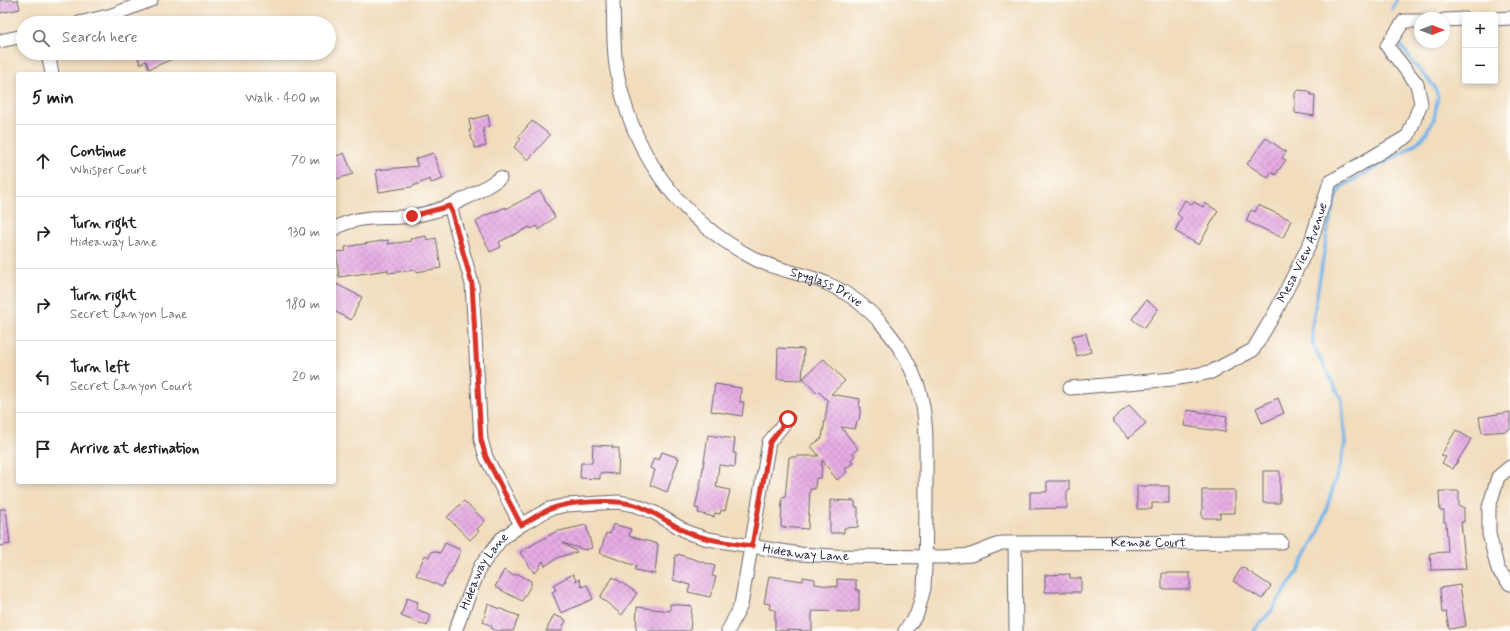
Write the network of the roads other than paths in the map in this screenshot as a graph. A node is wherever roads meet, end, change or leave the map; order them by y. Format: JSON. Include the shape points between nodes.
{"nodes":[{"id":1,"x":151,"y":0,"type":"edge"},
{"id":2,"x":613,"y":0,"type":"edge"},
{"id":3,"x":108,"y":16,"type":"edge"},
{"id":4,"x":1510,"y":18,"type":"edge"},
{"id":5,"x":1462,"y":19,"type":"edge"},
{"id":6,"x":1498,"y":19,"type":"edge"},
{"id":7,"x":1450,"y":20,"type":"edge"},
{"id":8,"x":1414,"y":21,"type":"edge"},
{"id":9,"x":16,"y":38,"type":"edge"},
{"id":10,"x":0,"y":41,"type":"edge"},
{"id":11,"x":49,"y":60,"type":"edge"},
{"id":12,"x":52,"y":72,"type":"edge"},
{"id":13,"x":500,"y":178,"type":"dead end"},
{"id":14,"x":450,"y":206,"type":"junction"},
{"id":15,"x":336,"y":228,"type":"edge"},
{"id":16,"x":1070,"y":388,"type":"dead end"},
{"id":17,"x":788,"y":419,"type":"dead end"},
{"id":18,"x":1510,"y":467,"type":"edge"},
{"id":19,"x":521,"y":525,"type":"junction"},
{"id":20,"x":1281,"y":542,"type":"dead end"},
{"id":21,"x":1015,"y":543,"type":"junction"},
{"id":22,"x":752,"y":546,"type":"junction"},
{"id":23,"x":926,"y":557,"type":"junction"},
{"id":24,"x":1510,"y":584,"type":"edge"},
{"id":25,"x":455,"y":631,"type":"edge"},
{"id":26,"x":728,"y":631,"type":"edge"},
{"id":27,"x":905,"y":631,"type":"edge"},
{"id":28,"x":1016,"y":631,"type":"edge"}],
"edges":[{"from":1,"to":3,"type":"street"},
{"from":2,"to":23,"type":"street","name":"Spyglass Drive","via":[[616,65],[624,103],[637,138],[663,183],[704,226],[755,259],[828,284],[864,306],[891,334],[902,351],[918,387],[926,426]]},
{"from":4,"to":6,"type":"street"},
{"from":5,"to":7,"type":"street"},
{"from":8,"to":16,"type":"street","name":"Mesa View Avenue","via":[[1404,21],[1387,46],[1416,84],[1421,103],[1408,136],[1330,182],[1311,241],[1253,350],[1211,372],[1172,379]]},
{"from":9,"to":10,"type":"street"},
{"from":11,"to":12,"type":"street"},
{"from":13,"to":14,"type":"street","via":[[473,196]]},
{"from":14,"to":15,"type":"street","via":[[412,216],[366,217]]},
{"from":14,"to":19,"type":"street","via":[[472,284],[481,440],[486,457]]},
{"from":17,"to":22,"type":"street","via":[[770,442]]},
{"from":18,"to":24,"type":"street","via":[[1498,477],[1489,507],[1489,534],[1498,570]]},
{"from":19,"to":22,"type":"street","name":"Hideaway Lane","via":[[549,510],[566,505],[618,502],[642,508],[690,533],[708,539]]},
{"from":19,"to":25,"type":"street","name":"Hideaway Lane","via":[[501,539],[480,567]]},
{"from":20,"to":21,"type":"street","name":"Kemae Court"},
{"from":21,"to":23,"type":"street","name":"Hideaway Lane","via":[[1002,543],[971,555]]},
{"from":21,"to":28,"type":"street"},
{"from":22,"to":23,"type":"street","name":"Hideaway Lane","via":[[800,554]]},
{"from":22,"to":26,"type":"street","via":[[741,605]]},
{"from":23,"to":27,"type":"street","name":"Spyglass Drive","via":[[924,588],[917,614]]}]}
